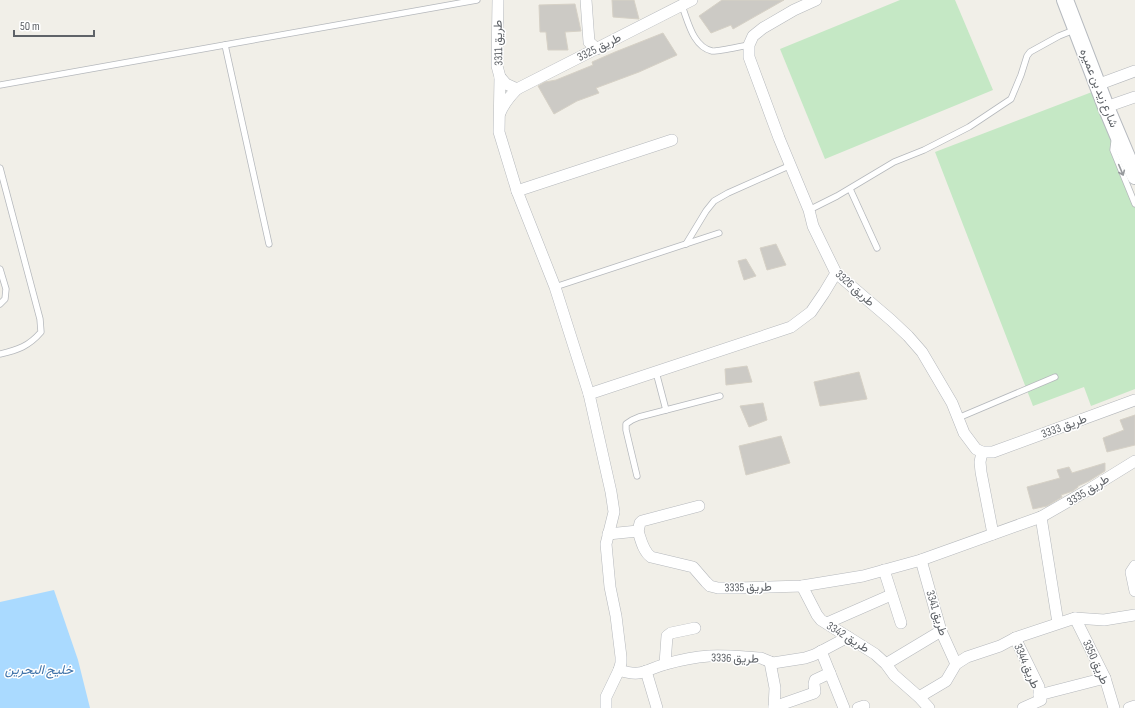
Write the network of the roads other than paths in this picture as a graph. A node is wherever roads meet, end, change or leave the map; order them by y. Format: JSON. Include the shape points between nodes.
{"nodes":[{"id":1,"x":477,"y":0,"type":"edge"},
{"id":2,"x":586,"y":0,"type":"edge"},
{"id":3,"x":816,"y":0,"type":"edge"},
{"id":4,"x":1065,"y":0,"type":"edge"},
{"id":5,"x":496,"y":1,"type":"edge"},
{"id":6,"x":687,"y":3,"type":"edge"},
{"id":7,"x":1076,"y":30,"type":"junction"},
{"id":8,"x":225,"y":45,"type":"junction"},
{"id":9,"x":749,"y":45,"type":"junction"},
{"id":10,"x":596,"y":49,"type":"junction"},
{"id":11,"x":1135,"y":71,"type":"edge"},
{"id":12,"x":503,"y":81,"type":"junction"},
{"id":13,"x":0,"y":85,"type":"edge"},
{"id":14,"x":1097,"y":85,"type":"junction"},
{"id":15,"x":517,"y":89,"type":"junction"},
{"id":16,"x":1135,"y":97,"type":"edge"},
{"id":17,"x":1106,"y":107,"type":"junction"},
{"id":18,"x":498,"y":119,"type":"junction"},
{"id":19,"x":1118,"y":136,"type":"junction"},
{"id":20,"x":672,"y":140,"type":"dead end"},
{"id":21,"x":790,"y":165,"type":"junction"},
{"id":22,"x":0,"y":168,"type":"edge"},
{"id":23,"x":1135,"y":176,"type":"edge"},
{"id":24,"x":850,"y":189,"type":"junction"},
{"id":25,"x":517,"y":191,"type":"junction"},
{"id":26,"x":1135,"y":204,"type":"edge"},
{"id":27,"x":809,"y":210,"type":"junction"},
{"id":28,"x":719,"y":233,"type":"dead end"},
{"id":29,"x":270,"y":244,"type":"dead end"},
{"id":30,"x":686,"y":244,"type":"junction"},
{"id":31,"x":877,"y":248,"type":"dead end"},
{"id":32,"x":0,"y":269,"type":"edge"},
{"id":33,"x":836,"y":273,"type":"junction"},
{"id":34,"x":555,"y":287,"type":"junction"},
{"id":35,"x":0,"y":304,"type":"edge"},
{"id":36,"x":0,"y":354,"type":"edge"},
{"id":37,"x":656,"y":372,"type":"junction"},
{"id":38,"x":1055,"y":377,"type":"dead end"},
{"id":39,"x":589,"y":394,"type":"junction"},
{"id":40,"x":720,"y":396,"type":"dead end"},
{"id":41,"x":1135,"y":400,"type":"edge"},
{"id":42,"x":666,"y":410,"type":"junction"},
{"id":43,"x":958,"y":418,"type":"junction"},
{"id":44,"x":988,"y":452,"type":"junction"},
{"id":45,"x":1134,"y":464,"type":"edge"},
{"id":46,"x":637,"y":476,"type":"dead end"},
{"id":47,"x":699,"y":506,"type":"dead end"},
{"id":48,"x":1041,"y":517,"type":"junction"},
{"id":49,"x":638,"y":531,"type":"junction"},
{"id":50,"x":608,"y":534,"type":"junction"},
{"id":51,"x":993,"y":534,"type":"junction"},
{"id":52,"x":921,"y":560,"type":"junction"},
{"id":53,"x":1135,"y":566,"type":"edge"},
{"id":54,"x":884,"y":570,"type":"junction"},
{"id":55,"x":802,"y":586,"type":"junction"},
{"id":56,"x":1135,"y":591,"type":"edge"},
{"id":57,"x":891,"y":595,"type":"junction"},
{"id":58,"x":1135,"y":615,"type":"edge"},
{"id":59,"x":1075,"y":618,"type":"junction"},
{"id":60,"x":901,"y":622,"type":"dead end"},
{"id":61,"x":827,"y":623,"type":"junction"},
{"id":62,"x":1058,"y":623,"type":"junction"},
{"id":63,"x":695,"y":628,"type":"dead end"},
{"id":64,"x":941,"y":631,"type":"junction"},
{"id":65,"x":848,"y":637,"type":"junction"},
{"id":66,"x":1015,"y":638,"type":"junction"},
{"id":67,"x":821,"y":651,"type":"junction"},
{"id":68,"x":770,"y":662,"type":"junction"},
{"id":69,"x":665,"y":664,"type":"junction"},
{"id":70,"x":886,"y":664,"type":"junction"},
{"id":71,"x":956,"y":664,"type":"junction"},
{"id":72,"x":619,"y":670,"type":"junction"},
{"id":73,"x":646,"y":671,"type":"junction"},
{"id":74,"x":830,"y":673,"type":"junction"},
{"id":75,"x":1105,"y":678,"type":"junction"},
{"id":76,"x":919,"y":698,"type":"junction"},
{"id":77,"x":1042,"y":701,"type":"edge"},
{"id":78,"x":1135,"y":706,"type":"edge"},
{"id":79,"x":606,"y":708,"type":"edge"},
{"id":80,"x":657,"y":708,"type":"edge"},
{"id":81,"x":774,"y":708,"type":"edge"},
{"id":82,"x":844,"y":708,"type":"edge"},
{"id":83,"x":929,"y":708,"type":"edge"},
{"id":84,"x":1023,"y":708,"type":"edge"},
{"id":85,"x":1114,"y":708,"type":"edge"},
{"id":86,"x":1129,"y":708,"type":"edge"}],
"edges":[{"from":1,"to":8,"type":"lane"},
{"from":2,"to":10,"type":"street","via":[[589,42]]},
{"from":3,"to":9,"type":"street","via":[[763,28],[753,36]]},
{"from":4,"to":7,"type":"street","name":"شارع زيد بن عميره"},
{"from":5,"to":12,"type":"street","name":"طريق 3311","via":[[498,66]]},
{"from":6,"to":9,"type":"lane","via":[[694,36],[701,46],[713,52]]},
{"from":6,"to":10,"type":"street","name":"طريق 3325"},
{"from":7,"to":14,"type":"street","name":"شارع زيد بن عميره"},
{"from":7,"to":24,"type":"lane","via":[[1030,52],[1011,98],[969,127],[894,162]]},
{"from":8,"to":13,"type":"lane"},
{"from":8,"to":29,"type":"lane"},
{"from":9,"to":21,"type":"street","name":"طريق 3326","via":[[749,57]]},
{"from":10,"to":15,"type":"street","name":"طريق 3325"},
{"from":11,"to":14,"type":"street"},
{"from":12,"to":15,"type":"street"},
{"from":12,"to":18,"type":"street","name":"طريق 3311"},
{"from":14,"to":17,"type":"street","name":"شارع زيد بن عميره"},
{"from":15,"to":18,"type":"street","via":[[508,98]]},
{"from":16,"to":17,"type":"street"},
{"from":17,"to":19,"type":"street","name":"شارع زيد بن عميره"},
{"from":18,"to":25,"type":"street","name":"طريق 3311","via":[[499,132]]},
{"from":19,"to":23,"type":"street","name":"شارع زيد بن عميره"},
{"from":19,"to":26,"type":"lane","one_way":true,"via":[[1113,150]]},
{"from":20,"to":25,"type":"street"},
{"from":21,"to":27,"type":"street","name":"طريق 3326"},
{"from":21,"to":30,"type":"lane","via":[[714,201]]},
{"from":22,"to":36,"type":"lane","via":[[40,319],[41,332],[34,340],[17,350]]},
{"from":24,"to":27,"type":"lane"},
{"from":24,"to":31,"type":"lane"},
{"from":25,"to":34,"type":"street","name":"طريق 3311"},
{"from":27,"to":33,"type":"street","name":"طريق 3326","via":[[813,226]]},
{"from":28,"to":30,"type":"lane"},
{"from":30,"to":34,"type":"lane"},
{"from":32,"to":35,"type":"lane","via":[[6,289],[5,299]]},
{"from":33,"to":37,"type":"street","via":[[811,312],[791,328]]},
{"from":33,"to":43,"type":"street","name":"طريق 3326","via":[[891,320],[922,352]]},
{"from":34,"to":39,"type":"street","name":"طريق 3311"},
{"from":37,"to":39,"type":"street"},
{"from":37,"to":42,"type":"lane"},
{"from":38,"to":43,"type":"lane"},
{"from":39,"to":50,"type":"street","name":"طريق 3311","via":[[614,512]]},
{"from":40,"to":42,"type":"lane"},
{"from":41,"to":44,"type":"street","name":"طريق 3333"},
{"from":42,"to":46,"type":"lane","via":[[639,417],[626,424]]},
{"from":43,"to":44,"type":"street","name":"طريق 3326","via":[[964,433],[976,449]]},
{"from":44,"to":51,"type":"street","via":[[980,462]]},
{"from":45,"to":48,"type":"street","name":"طريق 3335"},
{"from":47,"to":49,"type":"street","via":[[642,521]]},
{"from":48,"to":51,"type":"street","name":"طريق 3335"},
{"from":48,"to":62,"type":"street"},
{"from":49,"to":50,"type":"street"},
{"from":49,"to":55,"type":"street","name":"طريق 3335","via":[[646,553],[651,557],[694,567],[706,582],[714,587]]},
{"from":50,"to":72,"type":"street","name":"طريق 3311","via":[[606,544],[610,587],[621,657]]},
{"from":51,"to":52,"type":"street","name":"طريق 3335"},
{"from":52,"to":54,"type":"street","name":"طريق 3335"},
{"from":52,"to":64,"type":"street","name":"طريق 3341"},
{"from":53,"to":56,"type":"street","via":[[1131,572]]},
{"from":54,"to":55,"type":"street","name":"طريق 3335"},
{"from":54,"to":57,"type":"street"},
{"from":55,"to":61,"type":"street","name":"طريق 3342","via":[[816,615]]},
{"from":57,"to":60,"type":"street"},
{"from":57,"to":61,"type":"street"},
{"from":58,"to":59,"type":"street","via":[[1104,620]]},
{"from":59,"to":62,"type":"street"},
{"from":59,"to":75,"type":"street","name":"طريق 3350"},
{"from":61,"to":65,"type":"street","name":"طريق 3342"},
{"from":62,"to":66,"type":"street"},
{"from":63,"to":69,"type":"street","via":[[667,636]]},
{"from":64,"to":70,"type":"street"},
{"from":64,"to":71,"type":"street","name":"طريق 3341"},
{"from":65,"to":67,"type":"street","name":"طريق 3336"},
{"from":65,"to":70,"type":"street","name":"طريق 3342"},
{"from":66,"to":71,"type":"street"},
{"from":66,"to":77,"type":"street","name":"طريق 3344","via":[[1039,687]]},
{"from":67,"to":68,"type":"street","name":"طريق 3336","via":[[805,658]]},
{"from":67,"to":74,"type":"street"},
{"from":68,"to":69,"type":"street","name":"طريق 3336","via":[[761,658],[708,656]]},
{"from":68,"to":81,"type":"street","via":[[775,688]]},
{"from":69,"to":73,"type":"street","name":"طريق 3336"},
{"from":70,"to":76,"type":"street","name":"طريق 3342"},
{"from":71,"to":76,"type":"street","via":[[946,681]]},
{"from":72,"to":73,"type":"street","name":"طريق 3336","via":[[631,674]]},
{"from":72,"to":79,"type":"street","via":[[606,697]]},
{"from":73,"to":80,"type":"street"},
{"from":74,"to":81,"type":"street","via":[[815,680],[814,693]]},
{"from":74,"to":82,"type":"street"},
{"from":75,"to":77,"type":"street","name":"طريق 3344"},
{"from":75,"to":85,"type":"street","name":"طريق 3350"},
{"from":76,"to":83,"type":"street","name":"طريق 3342"},
{"from":77,"to":84,"type":"street","name":"طريق 3344"},
{"from":78,"to":86,"type":"street"}]}
